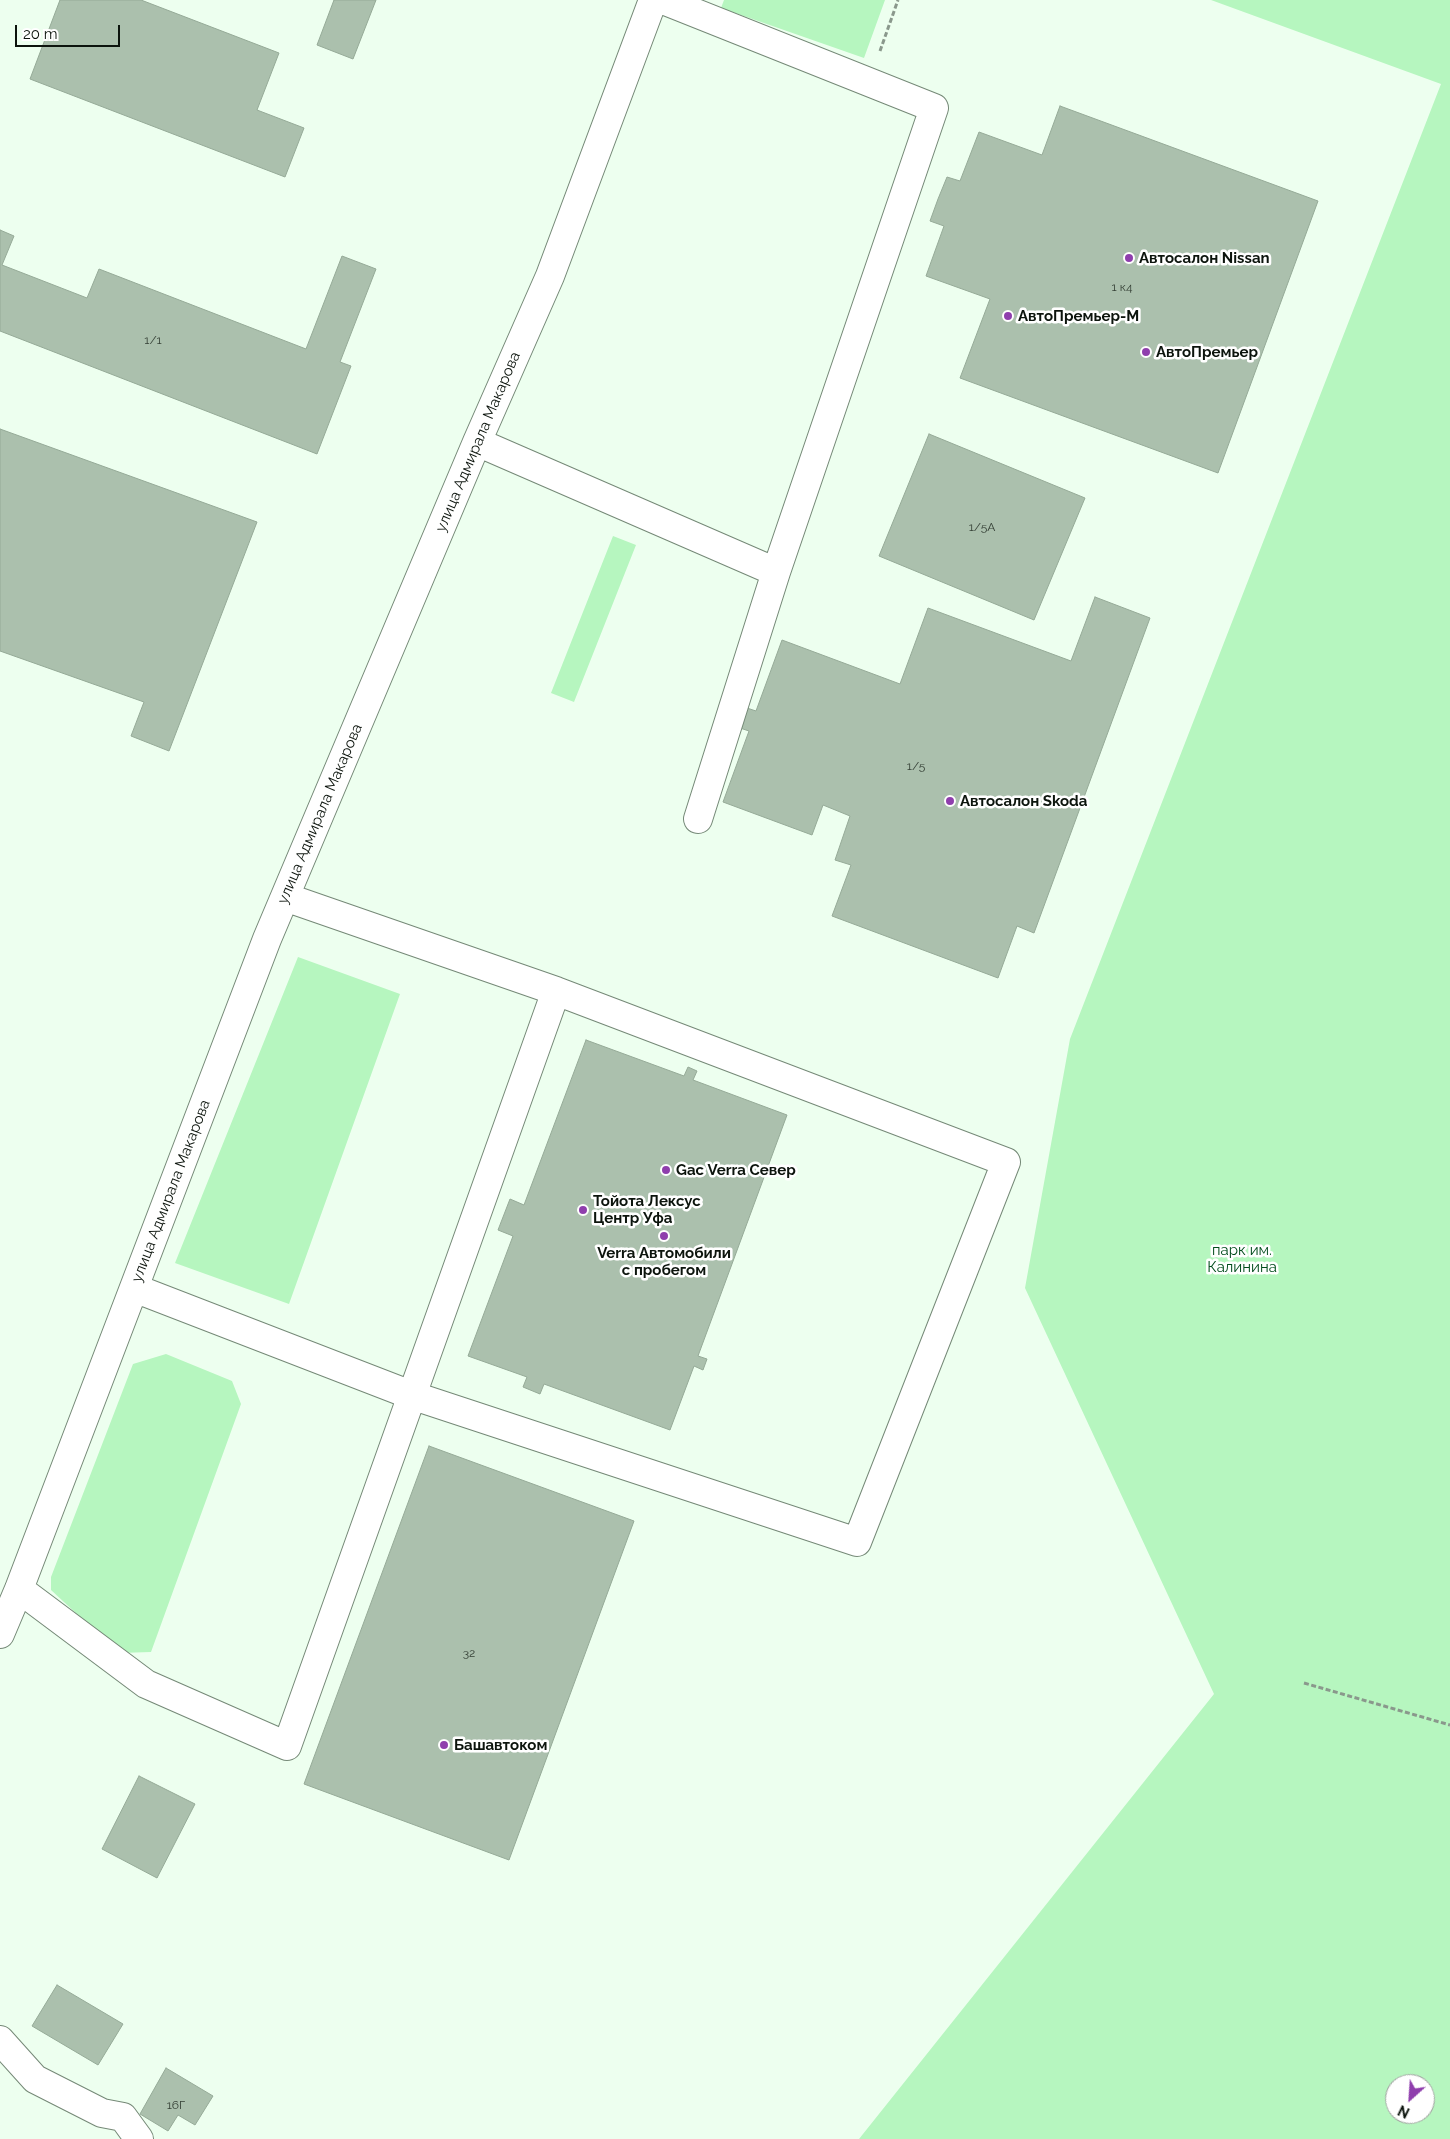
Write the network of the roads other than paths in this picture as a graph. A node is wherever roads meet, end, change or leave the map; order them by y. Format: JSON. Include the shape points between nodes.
{"nodes":[{"id":1,"x":653,"y":0,"type":"edge"},
{"id":2,"x":663,"y":0,"type":"edge"},
{"id":3,"x":477,"y":442,"type":"junction"},
{"id":4,"x":776,"y":572,"type":"junction"},
{"id":5,"x":698,"y":819,"type":"dead end"},
{"id":6,"x":285,"y":897,"type":"junction"},
{"id":7,"x":556,"y":991,"type":"junction"},
{"id":8,"x":134,"y":1288,"type":"junction"},
{"id":9,"x":411,"y":1396,"type":"junction"},
{"id":10,"x":19,"y":1588,"type":"junction"},
{"id":11,"x":0,"y":1634,"type":"edge"},
{"id":12,"x":0,"y":2040,"type":"edge"},
{"id":13,"x":139,"y":2139,"type":"edge"}],
"edges":[{"from":1,"to":3,"type":"street","name":"улица Адмирала Макарова","via":[[550,276]]},
{"from":2,"to":4,"type":"street","via":[[934,108]]},
{"from":3,"to":4,"type":"street"},
{"from":3,"to":6,"type":"street","name":"улица Адмирала Макарова"},
{"from":4,"to":5,"type":"street"},
{"from":6,"to":7,"type":"street"},
{"from":6,"to":8,"type":"street","name":"улица Адмирала Макарова"},
{"from":7,"to":9,"type":"street"},
{"from":7,"to":9,"type":"street","via":[[1006,1162],[857,1542]]},
{"from":8,"to":9,"type":"street"},
{"from":8,"to":10,"type":"street","name":"улица Адмирала Макарова"},
{"from":9,"to":10,"type":"street","via":[[286,1746],[146,1684]]},
{"from":10,"to":11,"type":"street","name":"улица Адмирала Макарова"},
{"from":12,"to":13,"type":"street","via":[[35,2079],[102,2113],[123,2117]]}]}
